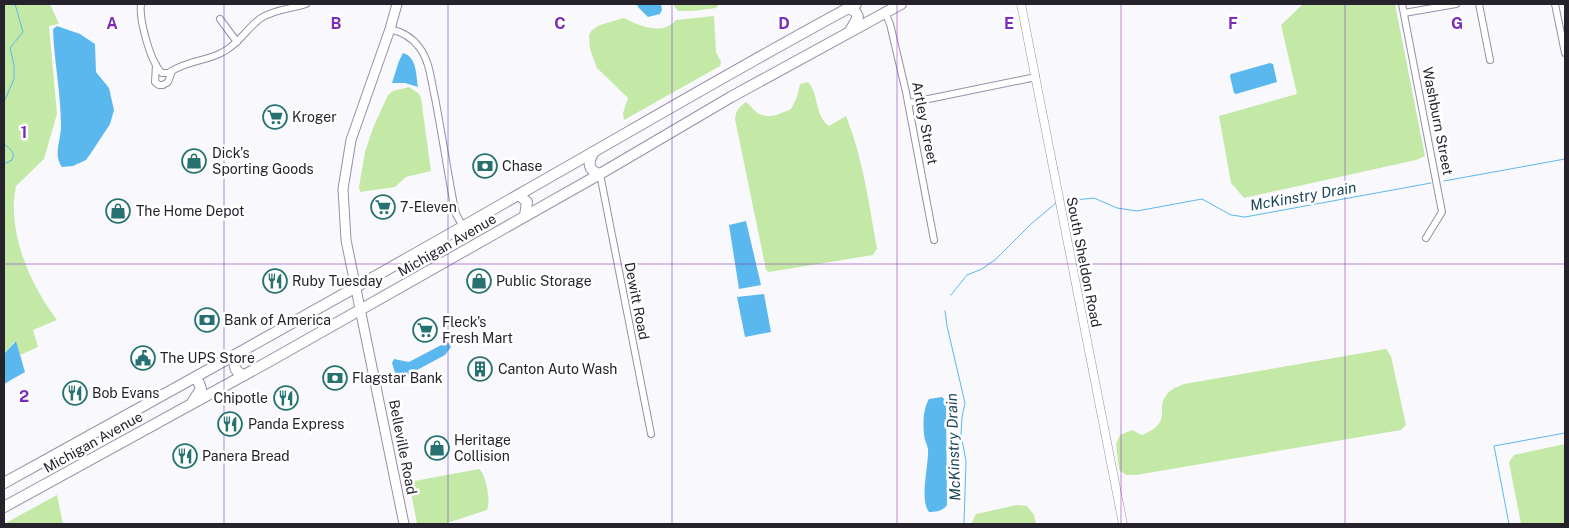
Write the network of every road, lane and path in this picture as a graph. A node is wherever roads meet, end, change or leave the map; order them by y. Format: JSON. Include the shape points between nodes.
{"nodes":[{"id":1,"x":141,"y":4,"type":"edge"},
{"id":2,"x":306,"y":4,"type":"edge"},
{"id":3,"x":397,"y":4,"type":"edge"},
{"id":4,"x":900,"y":4,"type":"edge"},
{"id":5,"x":1021,"y":4,"type":"edge"},
{"id":6,"x":1402,"y":4,"type":"edge"},
{"id":7,"x":1456,"y":4,"type":"edge"},
{"id":8,"x":1479,"y":4,"type":"edge"},
{"id":9,"x":1556,"y":4,"type":"edge"},
{"id":10,"x":289,"y":6,"type":"edge"},
{"id":11,"x":852,"y":6,"type":"edge"},
{"id":12,"x":885,"y":12,"type":"junction"},
{"id":13,"x":1404,"y":12,"type":"junction"},
{"id":14,"x":220,"y":19,"type":"dead end"},
{"id":15,"x":390,"y":29,"type":"junction"},
{"id":16,"x":850,"y":32,"type":"junction"},
{"id":17,"x":237,"y":42,"type":"junction"},
{"id":18,"x":1565,"y":53,"type":"edge"},
{"id":19,"x":1490,"y":60,"type":"dead end"},
{"id":20,"x":156,"y":65,"type":"junction"},
{"id":21,"x":172,"y":71,"type":"junction"},
{"id":22,"x":1036,"y":77,"type":"junction"},
{"id":23,"x":908,"y":103,"type":"junction"},
{"id":24,"x":594,"y":152,"type":"junction"},
{"id":25,"x":600,"y":174,"type":"junction"},
{"id":26,"x":519,"y":195,"type":"junction"},
{"id":27,"x":525,"y":216,"type":"junction"},
{"id":28,"x":463,"y":226,"type":"junction"},
{"id":29,"x":1426,"y":238,"type":"dead end"},
{"id":30,"x":934,"y":240,"type":"dead end"},
{"id":31,"x":356,"y":286,"type":"junction"},
{"id":32,"x":361,"y":310,"type":"junction"},
{"id":33,"x":239,"y":352,"type":"junction"},
{"id":34,"x":244,"y":375,"type":"junction"},
{"id":35,"x":195,"y":378,"type":"junction"},
{"id":36,"x":191,"y":404,"type":"junction"},
{"id":37,"x":651,"y":434,"type":"dead end"},
{"id":38,"x":4,"y":483,"type":"edge"},
{"id":39,"x":4,"y":507,"type":"edge"},
{"id":40,"x":404,"y":524,"type":"edge"},
{"id":41,"x":1123,"y":524,"type":"edge"}],
"edges":[{"from":1,"to":20,"type":"street","via":[[141,23]]},
{"from":2,"to":10,"type":"street"},
{"from":3,"to":15,"type":"main road","name":"Belleville Road"},
{"from":4,"to":12,"type":"main road","name":"Michigan Avenue"},
{"from":5,"to":22,"type":"street","name":"South Sheldon Road"},
{"from":6,"to":13,"type":"street","name":"Washburn Street"},
{"from":7,"to":13,"type":"street"},
{"from":8,"to":19,"type":"street"},
{"from":9,"to":18,"type":"street"},
{"from":10,"to":17,"type":"street","via":[[261,18]]},
{"from":11,"to":16,"type":"main road","via":[[858,17]]},
{"from":11,"to":24,"type":"main road","name":"Michigan Avenue"},
{"from":12,"to":16,"type":"main road","name":"Michigan Avenue"},
{"from":12,"to":23,"type":"street","name":"Artley Street"},
{"from":13,"to":29,"type":"street","name":"Washburn Street","via":[[1442,212]]},
{"from":14,"to":17,"type":"street"},
{"from":15,"to":28,"type":"street","via":[[412,39],[425,58],[456,214]]},
{"from":15,"to":31,"type":"main road","name":"Belleville Road","via":[[354,129],[345,170],[344,221]]},
{"from":16,"to":25,"type":"main road","name":"Michigan Avenue"},
{"from":17,"to":21,"type":"street","via":[[218,55]]},
{"from":20,"to":21,"type":"street","via":[[162,73]]},
{"from":20,"to":21,"type":"street","via":[[155,79],[159,85],[166,84]]},
{"from":22,"to":23,"type":"street"},
{"from":22,"to":41,"type":"street","name":"South Sheldon Road"},
{"from":23,"to":30,"type":"street","name":"Artley Street"},
{"from":24,"to":25,"type":"main road","via":[[589,163],[591,170]]},
{"from":24,"to":26,"type":"main road","name":"Michigan Avenue"},
{"from":25,"to":27,"type":"main road","name":"Michigan Avenue"},
{"from":25,"to":37,"type":"street","name":"Dewitt Road"},
{"from":26,"to":27,"type":"main road","via":[[528,203]]},
{"from":26,"to":28,"type":"main road","name":"Michigan Avenue"},
{"from":27,"to":32,"type":"main road","name":"Michigan Avenue"},
{"from":28,"to":31,"type":"main road","name":"Michigan Avenue"},
{"from":31,"to":32,"type":"main road","name":"Belleville Road"},
{"from":31,"to":33,"type":"main road","name":"Michigan Avenue"},
{"from":32,"to":34,"type":"main road","name":"Michigan Avenue"},
{"from":32,"to":40,"type":"main road","name":"Belleville Road"},
{"from":33,"to":34,"type":"main road","via":[[234,366]]},
{"from":33,"to":35,"type":"main road","name":"Michigan Avenue"},
{"from":34,"to":36,"type":"main road","name":"Michigan Avenue"},
{"from":35,"to":36,"type":"main road","via":[[200,383],[201,392]]},
{"from":35,"to":38,"type":"main road","name":"Michigan Avenue"},
{"from":36,"to":39,"type":"main road","name":"Michigan Avenue"}]}
